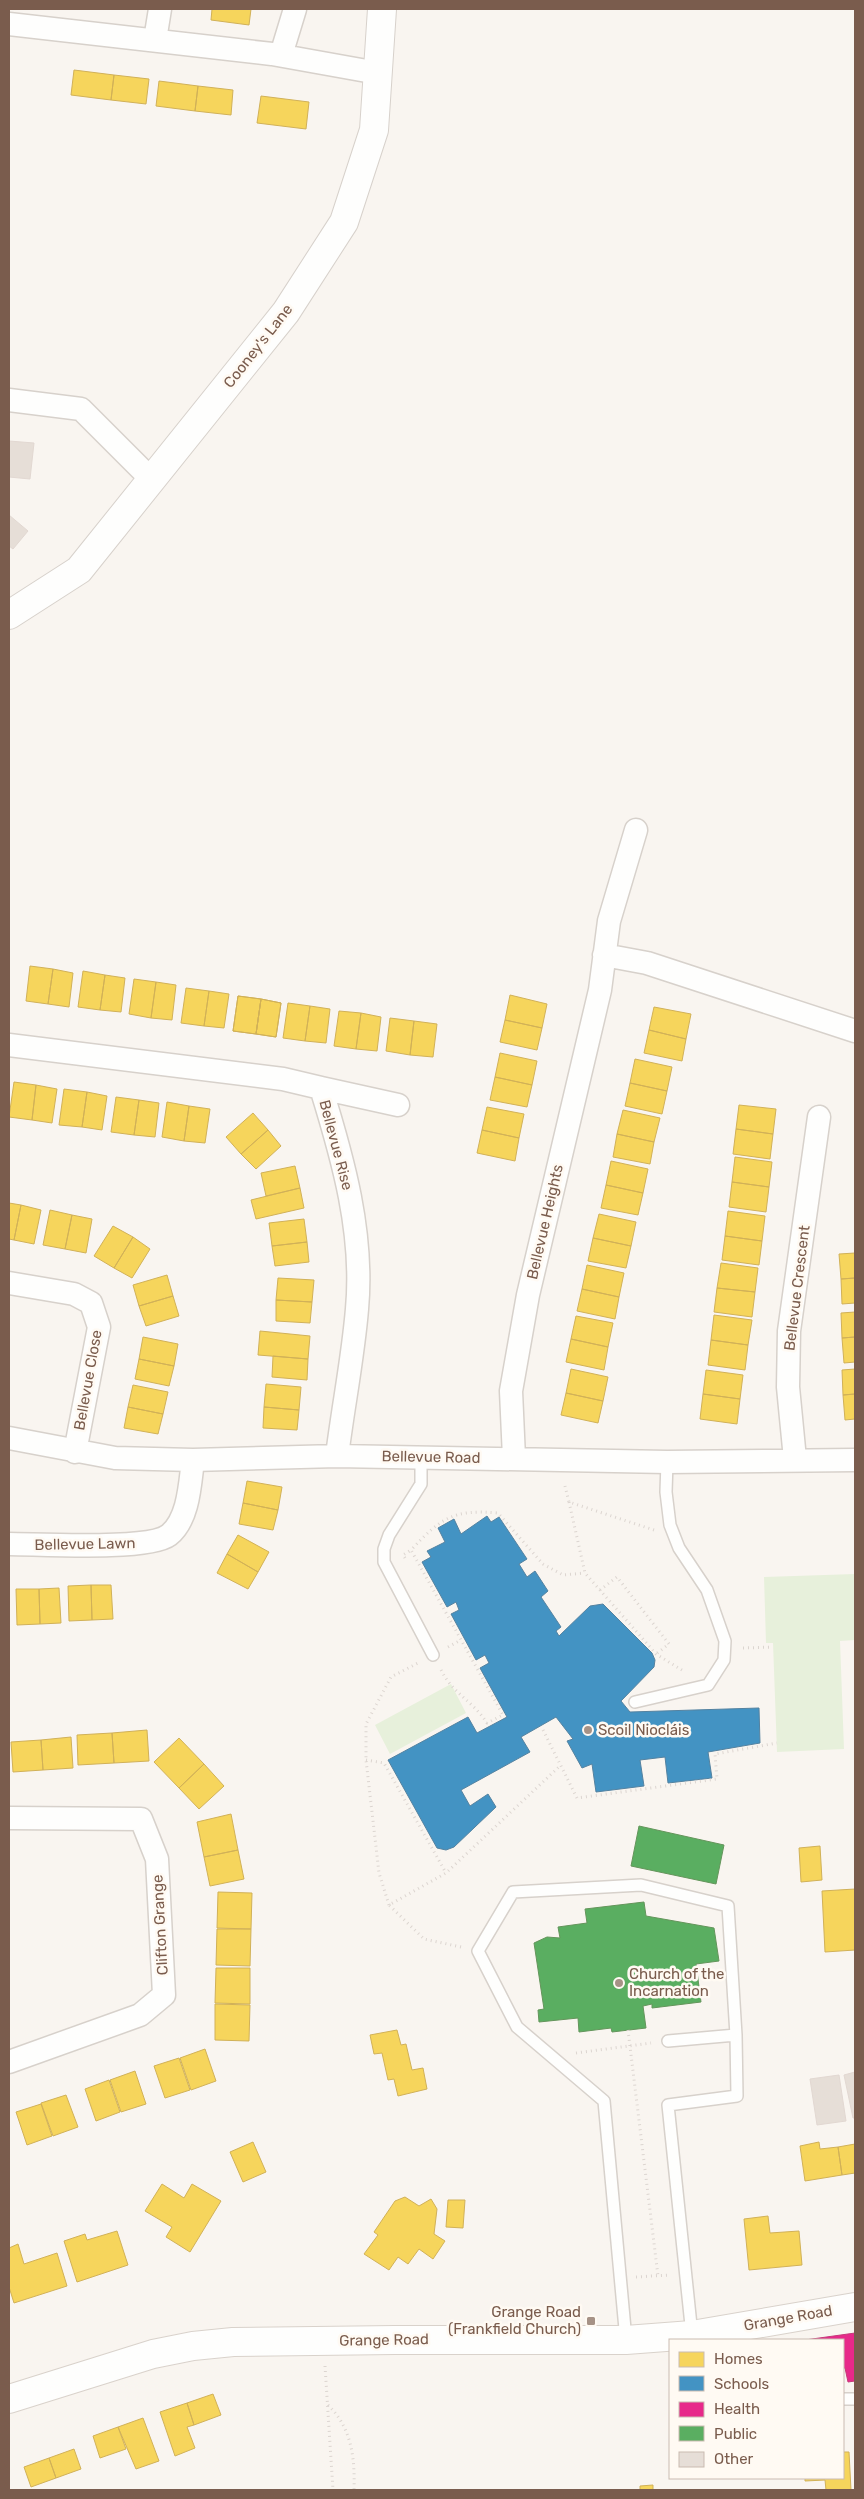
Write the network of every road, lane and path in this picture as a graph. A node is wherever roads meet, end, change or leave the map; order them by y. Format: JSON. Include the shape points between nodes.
{"nodes":[{"id":1,"x":160,"y":9,"type":"edge"},
{"id":2,"x":295,"y":9,"type":"edge"},
{"id":3,"x":382,"y":9,"type":"edge"},
{"id":4,"x":56,"y":18,"type":"edge"},
{"id":5,"x":9,"y":24,"type":"edge"},
{"id":6,"x":155,"y":40,"type":"junction"},
{"id":7,"x":281,"y":55,"type":"junction"},
{"id":8,"x":378,"y":73,"type":"junction"},
{"id":9,"x":9,"y":400,"type":"edge"},
{"id":10,"x":152,"y":480,"type":"junction"},
{"id":11,"x":9,"y":615,"type":"edge"},
{"id":12,"x":636,"y":830,"type":"dead end"},
{"id":13,"x":604,"y":955,"type":"junction"},
{"id":14,"x":855,"y":1031,"type":"edge"},
{"id":15,"x":9,"y":1045,"type":"edge"},
{"id":16,"x":321,"y":1088,"type":"junction"},
{"id":17,"x":398,"y":1105,"type":"dead end"},
{"id":18,"x":819,"y":1117,"type":"dead end"},
{"id":19,"x":9,"y":1283,"type":"edge"},
{"id":20,"x":9,"y":1438,"type":"edge"},
{"id":21,"x":74,"y":1452,"type":"junction"},
{"id":22,"x":337,"y":1456,"type":"junction"},
{"id":23,"x":421,"y":1457,"type":"junction"},
{"id":24,"x":514,"y":1458,"type":"junction"},
{"id":25,"x":794,"y":1459,"type":"junction"},
{"id":26,"x":193,"y":1460,"type":"junction"},
{"id":27,"x":855,"y":1460,"type":"edge"},
{"id":28,"x":667,"y":1462,"type":"junction"},
{"id":29,"x":565,"y":1486,"type":"dead end"},
{"id":30,"x":569,"y":1502,"type":"junction"},
{"id":31,"x":674,"y":1534,"type":"junction"},
{"id":32,"x":9,"y":1544,"type":"edge"},
{"id":33,"x":585,"y":1572,"type":"junction"},
{"id":34,"x":600,"y":1590,"type":"junction"},
{"id":35,"x":461,"y":1640,"type":"junction"},
{"id":36,"x":773,"y":1647,"type":"dead end"},
{"id":37,"x":750,"y":1648,"type":"dead end"},
{"id":38,"x":656,"y":1654,"type":"junction"},
{"id":39,"x":433,"y":1655,"type":"junction"},
{"id":40,"x":708,"y":1685,"type":"junction"},
{"id":41,"x":635,"y":1702,"type":"dead end"},
{"id":42,"x":543,"y":1730,"type":"dead end"},
{"id":43,"x":777,"y":1743,"type":"dead end"},
{"id":44,"x":366,"y":1760,"type":"junction"},
{"id":45,"x":560,"y":1765,"type":"junction"},
{"id":46,"x":9,"y":1818,"type":"edge"},
{"id":47,"x":446,"y":1873,"type":"junction"},
{"id":48,"x":389,"y":1905,"type":"junction"},
{"id":49,"x":478,"y":1951,"type":"junction"},
{"id":50,"x":628,"y":2030,"type":"dead end"},
{"id":51,"x":736,"y":2035,"type":"junction"},
{"id":52,"x":668,"y":2041,"type":"joint"},
{"id":53,"x":630,"y":2046,"type":"junction"},
{"id":54,"x":568,"y":2047,"type":"dead end"},
{"id":55,"x":9,"y":2062,"type":"edge"},
{"id":56,"x":685,"y":2274,"type":"junction"},
{"id":57,"x":658,"y":2276,"type":"junction"},
{"id":58,"x":620,"y":2278,"type":"junction"},
{"id":59,"x":855,"y":2307,"type":"edge"},
{"id":60,"x":692,"y":2335,"type":"junction"},
{"id":61,"x":626,"y":2340,"type":"junction"},
{"id":62,"x":324,"y":2341,"type":"junction"},
{"id":63,"x":9,"y":2399,"type":"edge"},
{"id":64,"x":328,"y":2405,"type":"junction"},
{"id":65,"x":333,"y":2490,"type":"edge"},
{"id":66,"x":354,"y":2490,"type":"edge"}],
"edges":[{"from":1,"to":6,"type":"street"},
{"from":2,"to":7,"type":"street"},
{"from":3,"to":8,"type":"main road","name":"Cooney's Lane"},
{"from":4,"to":5,"type":"street"},
{"from":4,"to":6,"type":"street"},
{"from":6,"to":7,"type":"street"},
{"from":7,"to":8,"type":"street"},
{"from":8,"to":10,"type":"main road","name":"Cooney's Lane","via":[[374,130],[344,222],[286,312]]},
{"from":9,"to":10,"type":"street","via":[[81,409]]},
{"from":10,"to":11,"type":"main road","name":"Cooney's Lane","via":[[79,570]]},
{"from":12,"to":13,"type":"street","name":"Bellevue Heights","via":[[609,920]]},
{"from":13,"to":14,"type":"street","via":[[647,963]]},
{"from":13,"to":24,"type":"street","name":"Bellevue Heights","via":[[600,990],[528,1295],[511,1391]]},
{"from":15,"to":16,"type":"street","name":"Bellevue Rise","via":[[283,1079]]},
{"from":16,"to":17,"type":"street"},
{"from":16,"to":22,"type":"street","name":"Bellevue Rise","via":[[350,1192],[356,1247],[357,1308]]},
{"from":18,"to":25,"type":"street","name":"Bellevue Crescent","via":[[789,1331],[788,1387]]},
{"from":19,"to":21,"type":"street","name":"Bellevue Close","via":[[74,1294],[90,1303],[99,1327]]},
{"from":20,"to":21,"type":"street","name":"Bellevue Road"},
{"from":21,"to":26,"type":"street","name":"Bellevue Road","via":[[115,1458]]},
{"from":22,"to":23,"type":"street","name":"Bellevue Road"},
{"from":22,"to":26,"type":"street","name":"Bellevue Road"},
{"from":23,"to":24,"type":"street","name":"Bellevue Road"},
{"from":23,"to":39,"type":"lane","via":[[421,1484],[389,1534],[384,1562]]},
{"from":24,"to":28,"type":"street","name":"Bellevue Road"},
{"from":25,"to":27,"type":"street","name":"Bellevue Road"},
{"from":25,"to":28,"type":"street","name":"Bellevue Road"},
{"from":26,"to":32,"type":"street","name":"Bellevue Lawn","via":[[186,1510],[169,1535],[135,1545]]},
{"from":28,"to":31,"type":"lane","via":[[666,1492]]},
{"from":29,"to":30,"type":"path"},
{"from":30,"to":31,"type":"path"},
{"from":30,"to":33,"type":"path"},
{"from":31,"to":40,"type":"lane","via":[[679,1548],[707,1590],[725,1641],[724,1660]]},
{"from":33,"to":34,"type":"path"},
{"from":33,"to":35,"type":"path","via":[[563,1575],[543,1564],[498,1513],[458,1513],[434,1525],[411,1550]]},
{"from":34,"to":38,"type":"path"},
{"from":34,"to":38,"type":"path","via":[[617,1577],[669,1644]]},
{"from":35,"to":39,"type":"path"},
{"from":35,"to":39,"type":"path","via":[[503,1715],[487,1723],[479,1710],[448,1685]]},
{"from":36,"to":37,"type":"path"},
{"from":38,"to":40,"type":"path"},
{"from":39,"to":44,"type":"path","via":[[390,1677],[366,1724]]},
{"from":40,"to":41,"type":"lane"},
{"from":42,"to":45,"type":"path"},
{"from":43,"to":45,"type":"path","via":[[715,1754],[718,1779],[577,1798]]},
{"from":44,"to":47,"type":"path","via":[[384,1763]]},
{"from":44,"to":48,"type":"path","via":[[379,1873]]},
{"from":45,"to":47,"type":"path"},
{"from":46,"to":55,"type":"street","name":"Clifton Grange","via":[[141,1819],[157,1859],[164,1995],[140,2016]]},
{"from":47,"to":48,"type":"path"},
{"from":48,"to":49,"type":"path","via":[[424,1938]]},
{"from":49,"to":51,"type":"lane","via":[[513,1892],[641,1885],[728,1906]]},
{"from":49,"to":58,"type":"lane","via":[[517,2027],[604,2101]]},
{"from":50,"to":53,"type":"path"},
{"from":51,"to":52,"type":"lane"},
{"from":51,"to":56,"type":"lane","via":[[737,2096],[668,2105]]},
{"from":52,"to":53,"type":"path"},
{"from":53,"to":54,"type":"path","via":[[576,2053]]},
{"from":53,"to":57,"type":"path"},
{"from":56,"to":57,"type":"path"},
{"from":56,"to":60,"type":"lane"},
{"from":57,"to":58,"type":"path"},
{"from":58,"to":61,"type":"lane"},
{"from":59,"to":60,"type":"main road","name":"Grange Road","via":[[761,2327]]},
{"from":60,"to":61,"type":"main road","name":"Grange Road"},
{"from":61,"to":62,"type":"main road","name":"Grange Road"},
{"from":62,"to":63,"type":"main road","name":"Grange Road","via":[[193,2346],[153,2354]]},
{"from":62,"to":64,"type":"path"},
{"from":64,"to":65,"type":"path"},
{"from":64,"to":66,"type":"path","via":[[346,2430],[354,2469]]}]}
